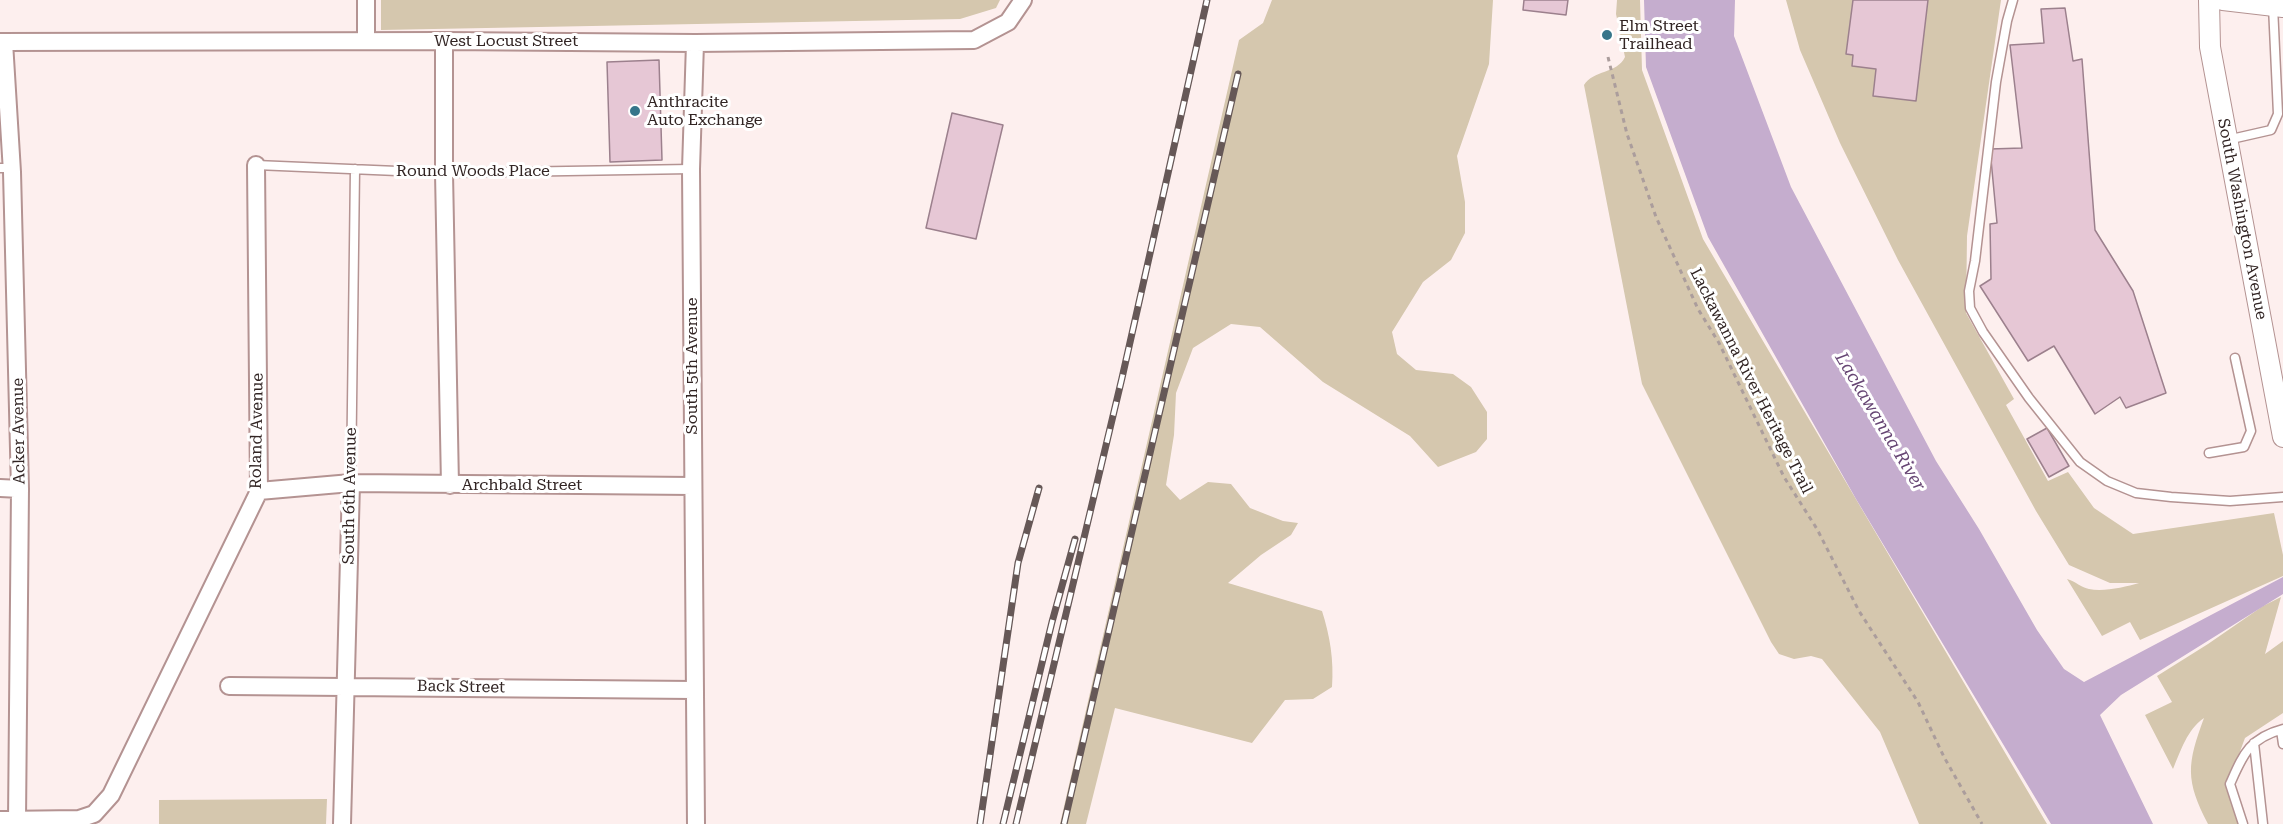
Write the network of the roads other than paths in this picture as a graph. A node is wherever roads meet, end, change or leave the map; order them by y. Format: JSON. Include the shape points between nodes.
{"nodes":[{"id":1,"x":366,"y":0,"type":"edge"},
{"id":2,"x":1023,"y":0,"type":"edge"},
{"id":3,"x":2013,"y":0,"type":"edge"},
{"id":4,"x":2209,"y":0,"type":"edge"},
{"id":5,"x":2223,"y":0,"type":"edge"},
{"id":6,"x":2276,"y":4,"type":"edge"},
{"id":7,"x":444,"y":40,"type":"junction"},
{"id":8,"x":366,"y":41,"type":"junction"},
{"id":9,"x":2,"y":42,"type":"edge"},
{"id":10,"x":695,"y":43,"type":"junction"},
{"id":11,"x":2227,"y":140,"type":"junction"},
{"id":12,"x":256,"y":165,"type":"joint"},
{"id":13,"x":6,"y":168,"type":"edge"},
{"id":14,"x":356,"y":169,"type":"junction"},
{"id":15,"x":691,"y":169,"type":"junction"},
{"id":16,"x":444,"y":173,"type":"junction"},
{"id":17,"x":2235,"y":358,"type":"dead end"},
{"id":18,"x":2283,"y":437,"type":"edge"},
{"id":19,"x":2209,"y":453,"type":"dead end"},
{"id":20,"x":351,"y":483,"type":"junction"},
{"id":21,"x":450,"y":485,"type":"junction"},
{"id":22,"x":693,"y":486,"type":"junction"},
{"id":23,"x":0,"y":488,"type":"edge"},
{"id":24,"x":20,"y":489,"type":"junction"},
{"id":25,"x":259,"y":491,"type":"junction"},
{"id":26,"x":2283,"y":497,"type":"edge"},
{"id":27,"x":229,"y":686,"type":"dead end"},
{"id":28,"x":345,"y":686,"type":"junction"},
{"id":29,"x":694,"y":690,"type":"junction"},
{"id":30,"x":2282,"y":730,"type":"edge"},
{"id":31,"x":2254,"y":743,"type":"junction"},
{"id":32,"x":2283,"y":744,"type":"edge"},
{"id":33,"x":8,"y":820,"type":"edge"},
{"id":34,"x":342,"y":824,"type":"edge"},
{"id":35,"x":696,"y":824,"type":"edge"},
{"id":36,"x":2243,"y":824,"type":"edge"},
{"id":37,"x":2263,"y":824,"type":"edge"}],
"edges":[{"from":1,"to":8,"type":"street"},
{"from":2,"to":10,"type":"street","name":"West Locust Street","via":[[1008,22],[974,40]]},
{"from":3,"to":26,"type":"lane","via":[[1996,82],[1970,308],[2029,398],[2080,462],[2107,481],[2136,493],[2171,497],[2230,501]]},
{"from":4,"to":11,"type":"street","name":"South Washington Avenue","via":[[2210,47]]},
{"from":5,"to":6,"type":"street"},
{"from":6,"to":11,"type":"lane","via":[[2278,114],[2271,130]]},
{"from":7,"to":8,"type":"street","name":"West Locust Street"},
{"from":7,"to":10,"type":"street","name":"West Locust Street"},
{"from":7,"to":16,"type":"street"},
{"from":8,"to":9,"type":"street","name":"West Locust Street"},
{"from":9,"to":13,"type":"street","name":"Acker Avenue"},
{"from":10,"to":15,"type":"street","name":"South 5th Avenue"},
{"from":11,"to":18,"type":"street","name":"South Washington Avenue"},
{"from":12,"to":14,"type":"lane","name":"Round Woods Place"},
{"from":12,"to":25,"type":"street","name":"Roland Avenue"},
{"from":13,"to":24,"type":"street","name":"Acker Avenue"},
{"from":14,"to":16,"type":"lane","name":"Round Woods Place"},
{"from":14,"to":20,"type":"lane","name":"South 6th Avenue"},
{"from":15,"to":16,"type":"lane","name":"Round Woods Place"},
{"from":15,"to":22,"type":"street","name":"South 5th Avenue"},
{"from":16,"to":21,"type":"street"},
{"from":17,"to":19,"type":"lane","via":[[2251,431],[2244,447]]},
{"from":20,"to":21,"type":"street","name":"Archbald Street"},
{"from":20,"to":25,"type":"street","name":"Archbald Street"},
{"from":20,"to":28,"type":"street","name":"South 6th Avenue"},
{"from":21,"to":22,"type":"street","name":"Archbald Street"},
{"from":22,"to":29,"type":"street","name":"South 5th Avenue"},
{"from":23,"to":24,"type":"street"},
{"from":24,"to":33,"type":"street","name":"Acker Avenue"},
{"from":25,"to":33,"type":"street","name":"Roland Avenue","via":[[111,795],[94,814],[79,819]]},
{"from":27,"to":28,"type":"street","name":"Back Street"},
{"from":28,"to":29,"type":"street","name":"Back Street"},
{"from":28,"to":34,"type":"street","name":"South 6th Avenue"},
{"from":29,"to":35,"type":"street","name":"South 5th Avenue"},
{"from":30,"to":31,"type":"lane"},
{"from":30,"to":32,"type":"lane"},
{"from":31,"to":36,"type":"lane","via":[[2246,750],[2230,784]]},
{"from":31,"to":37,"type":"lane"}]}
